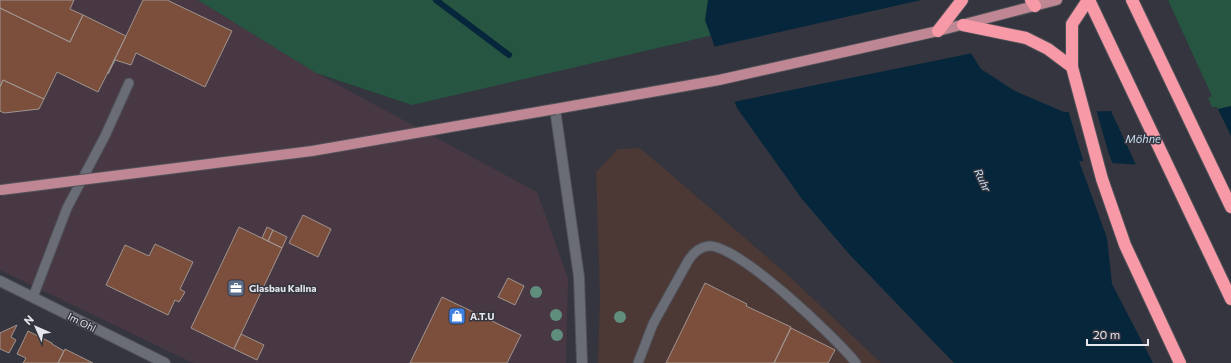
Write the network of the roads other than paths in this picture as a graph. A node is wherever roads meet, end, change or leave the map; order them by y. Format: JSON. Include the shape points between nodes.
{"nodes":[{"id":1,"x":962,"y":0,"type":"edge"},
{"id":2,"x":1057,"y":0,"type":"edge"},
{"id":3,"x":1088,"y":0,"type":"edge"},
{"id":4,"x":1132,"y":0,"type":"edge"},
{"id":5,"x":1033,"y":3,"type":"edge"},
{"id":6,"x":963,"y":25,"type":"junction"},
{"id":7,"x":938,"y":31,"type":"junction"},
{"id":8,"x":1072,"y":67,"type":"junction"},
{"id":9,"x":129,"y":83,"type":"dead end"},
{"id":10,"x":555,"y":109,"type":"junction"},
{"id":11,"x":0,"y":190,"type":"edge"},
{"id":12,"x":1231,"y":207,"type":"edge"},
{"id":13,"x":0,"y":281,"type":"edge"},
{"id":14,"x":32,"y":297,"type":"junction"},
{"id":15,"x":1231,"y":299,"type":"edge"},
{"id":16,"x":165,"y":363,"type":"edge"},
{"id":17,"x":582,"y":363,"type":"edge"},
{"id":18,"x":638,"y":363,"type":"edge"},
{"id":19,"x":856,"y":363,"type":"edge"},
{"id":20,"x":1180,"y":363,"type":"edge"}],
"edges":[{"from":1,"to":7,"type":"highway"},
{"from":2,"to":5,"type":"main road"},
{"from":3,"to":8,"type":"highway","via":[[1072,24]]},
{"from":3,"to":15,"type":"highway"},
{"from":4,"to":12,"type":"highway"},
{"from":5,"to":6,"type":"main road"},
{"from":6,"to":7,"type":"main road"},
{"from":6,"to":8,"type":"highway","via":[[1026,38],[1048,49]]},
{"from":7,"to":10,"type":"main road","via":[[719,80]]},
{"from":8,"to":20,"type":"highway","via":[[1102,179],[1123,238]]},
{"from":9,"to":14,"type":"lane","via":[[105,136],[67,208]]},
{"from":10,"to":11,"type":"main road","bridge":true,"via":[[312,151]]},
{"from":10,"to":17,"type":"street","via":[[579,277]]},
{"from":13,"to":14,"type":"street","name":"Im Ohl"},
{"from":14,"to":16,"type":"street","name":"Im Ohl"},
{"from":18,"to":19,"type":"lane","via":[[653,324],[693,252],[710,246],[728,252],[780,290],[842,346]]}]}
